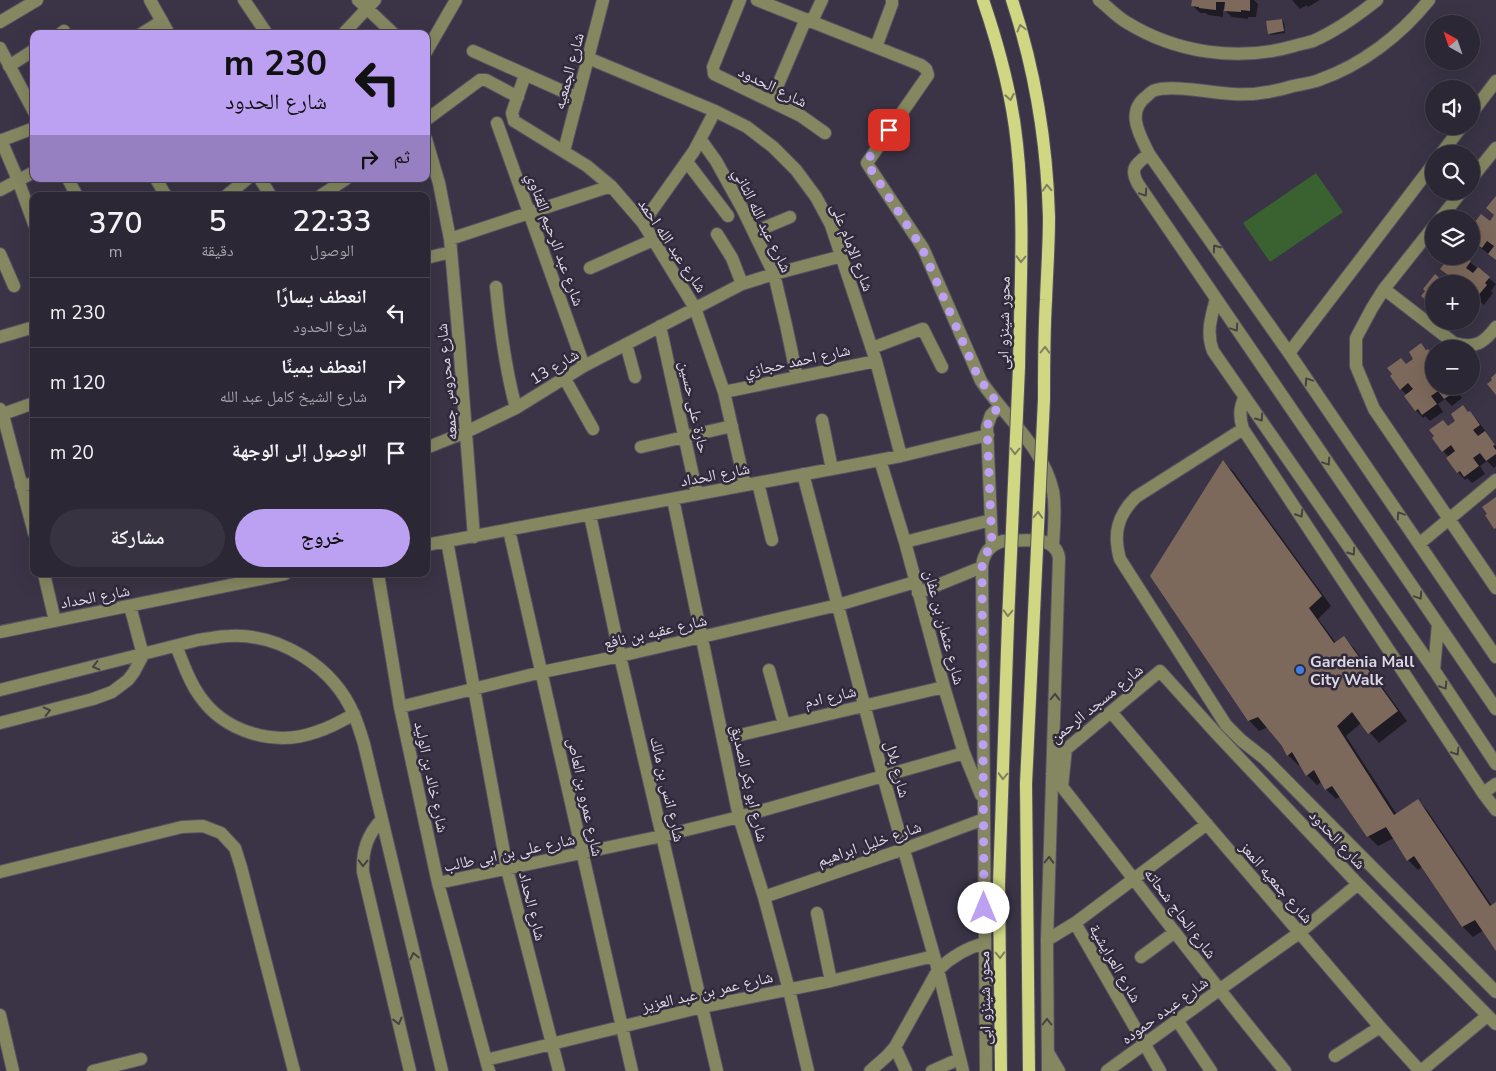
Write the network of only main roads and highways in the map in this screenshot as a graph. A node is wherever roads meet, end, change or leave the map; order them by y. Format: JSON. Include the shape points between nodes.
{"nodes":[{"id":1,"x":983,"y":0,"type":"edge"},
{"id":2,"x":1012,"y":0,"type":"edge"},
{"id":3,"x":1001,"y":1071,"type":"edge"},
{"id":4,"x":1029,"y":1071,"type":"edge"}],
"edges":[{"from":1,"to":3,"type":"main road","name":"محور شينزو ابى","one_way":true,"bridge":true,"via":[[1007,83],[1021,194],[1019,367],[999,884]]},
{"from":4,"to":2,"type":"main road","one_way":true,"bridge":true,"via":[[1026,784],[1048,249],[1042,135],[1028,54]]}]}
